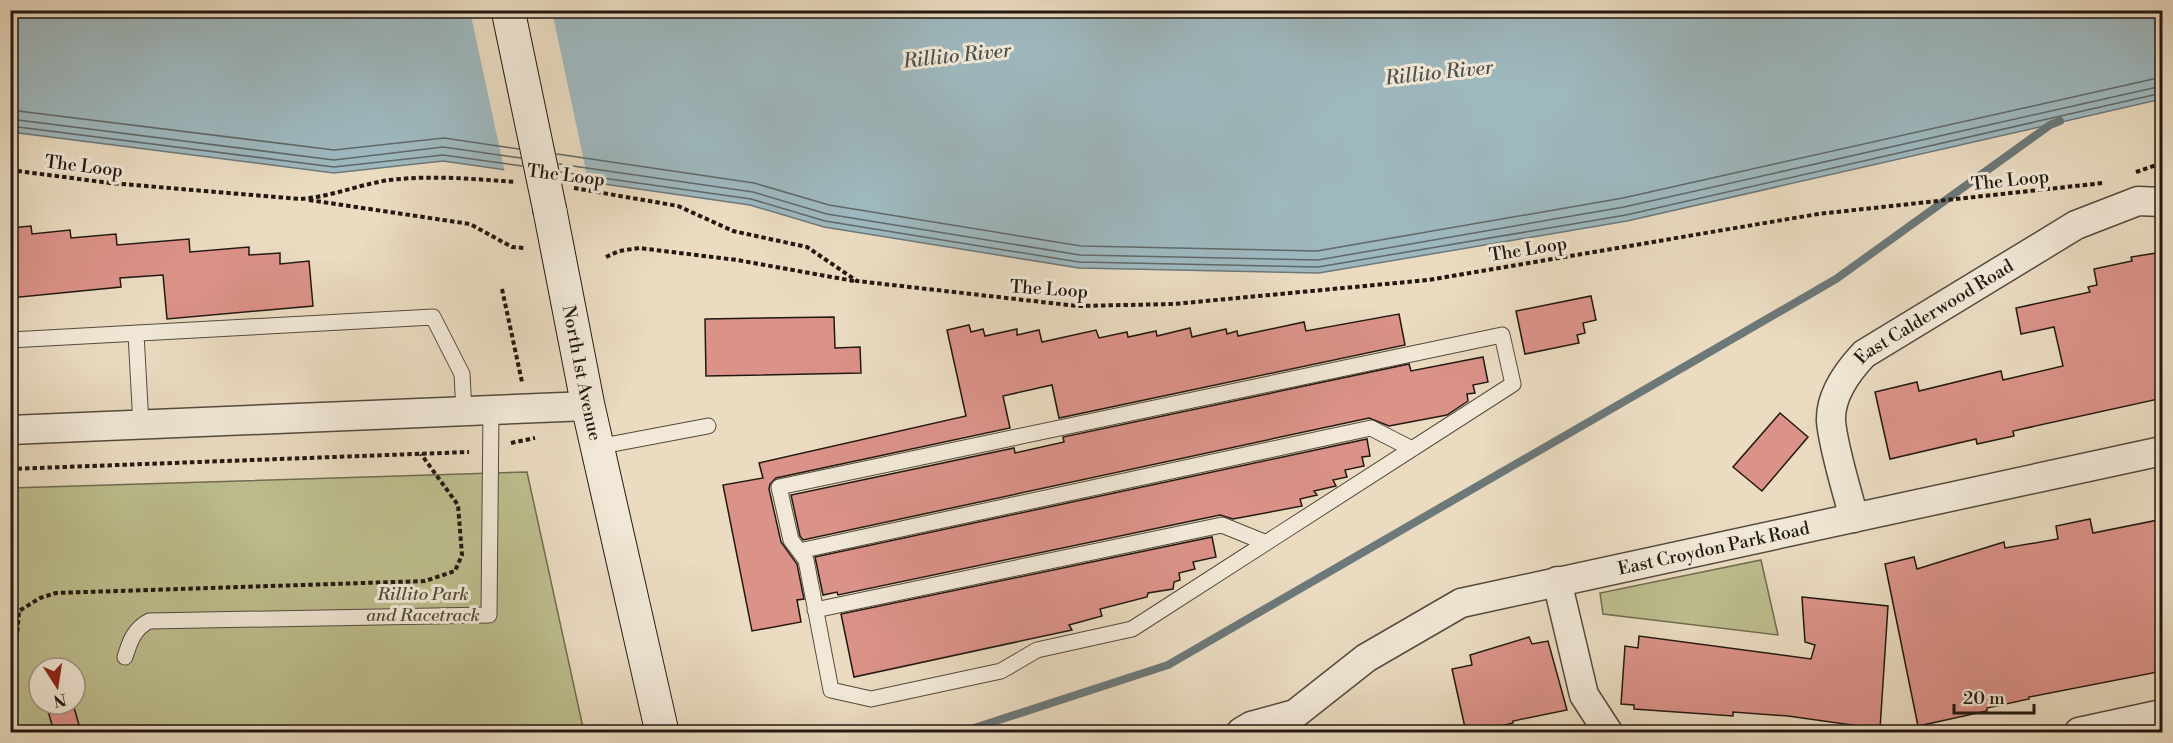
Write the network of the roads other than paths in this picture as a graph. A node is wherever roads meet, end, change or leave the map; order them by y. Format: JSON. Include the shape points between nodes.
{"nodes":[{"id":1,"x":508,"y":10,"type":"edge"},
{"id":2,"x":2163,"y":202,"type":"edge"},
{"id":3,"x":136,"y":334,"type":"junction"},
{"id":4,"x":10,"y":340,"type":"edge"},
{"id":5,"x":588,"y":406,"type":"junction"},
{"id":6,"x":477,"y":411,"type":"junction"},
{"id":7,"x":141,"y":425,"type":"junction"},
{"id":8,"x":708,"y":426,"type":"dead end"},
{"id":9,"x":10,"y":430,"type":"edge"},
{"id":10,"x":597,"y":447,"type":"junction"},
{"id":11,"x":1412,"y":449,"type":"junction"},
{"id":12,"x":2163,"y":451,"type":"edge"},
{"id":13,"x":1854,"y":518,"type":"junction"},
{"id":14,"x":1264,"y":542,"type":"junction"},
{"id":15,"x":799,"y":551,"type":"junction"},
{"id":16,"x":1557,"y":581,"type":"junction"},
{"id":17,"x":815,"y":610,"type":"junction"},
{"id":18,"x":125,"y":657,"type":"dead end"},
{"id":19,"x":2163,"y":714,"type":"edge"},
{"id":20,"x":1290,"y":723,"type":"edge"},
{"id":21,"x":662,"y":732,"type":"edge"},
{"id":22,"x":1240,"y":732,"type":"edge"},
{"id":23,"x":1608,"y":732,"type":"edge"},
{"id":24,"x":2079,"y":732,"type":"edge"}],
"edges":[{"from":1,"to":5,"type":"main road","name":"North 1st Avenue","bridge":true,"via":[[556,199]]},
{"from":2,"to":13,"type":"street","name":"East Calderwood Road","via":[[2138,201],[2076,225],[1864,354],[1849,370],[1831,420]]},
{"from":3,"to":4,"type":"lane"},
{"from":3,"to":6,"type":"lane","via":[[433,317]]},
{"from":3,"to":7,"type":"lane"},
{"from":5,"to":6,"type":"street"},
{"from":5,"to":10,"type":"main road","name":"North 1st Avenue"},
{"from":6,"to":7,"type":"street"},
{"from":6,"to":18,"type":"lane","via":[[489,615],[150,621],[138,626]]},
{"from":7,"to":9,"type":"street"},
{"from":8,"to":10,"type":"lane"},
{"from":10,"to":21,"type":"main road","name":"North 1st Avenue"},
{"from":11,"to":14,"type":"lane"},
{"from":11,"to":15,"type":"lane","via":[[1371,428]]},
{"from":11,"to":15,"type":"lane","via":[[1513,384],[1502,335],[779,487],[790,540]]},
{"from":12,"to":13,"type":"street","name":"East Croydon Park Road"},
{"from":13,"to":16,"type":"street","name":"East Croydon Park Road"},
{"from":14,"to":17,"type":"lane","via":[[1222,525]]},
{"from":14,"to":17,"type":"lane","via":[[1132,629],[1037,650],[1001,671],[871,699],[831,690]]},
{"from":15,"to":17,"type":"lane","via":[[806,560]]},
{"from":16,"to":20,"type":"street","name":"East Croydon Park Road","via":[[1461,603],[1366,658]]},
{"from":16,"to":23,"type":"street","via":[[1584,695]]},
{"from":19,"to":24,"type":"street"},
{"from":20,"to":22,"type":"street","name":"East Croydon Park Road","via":[[1251,726]]}]}
